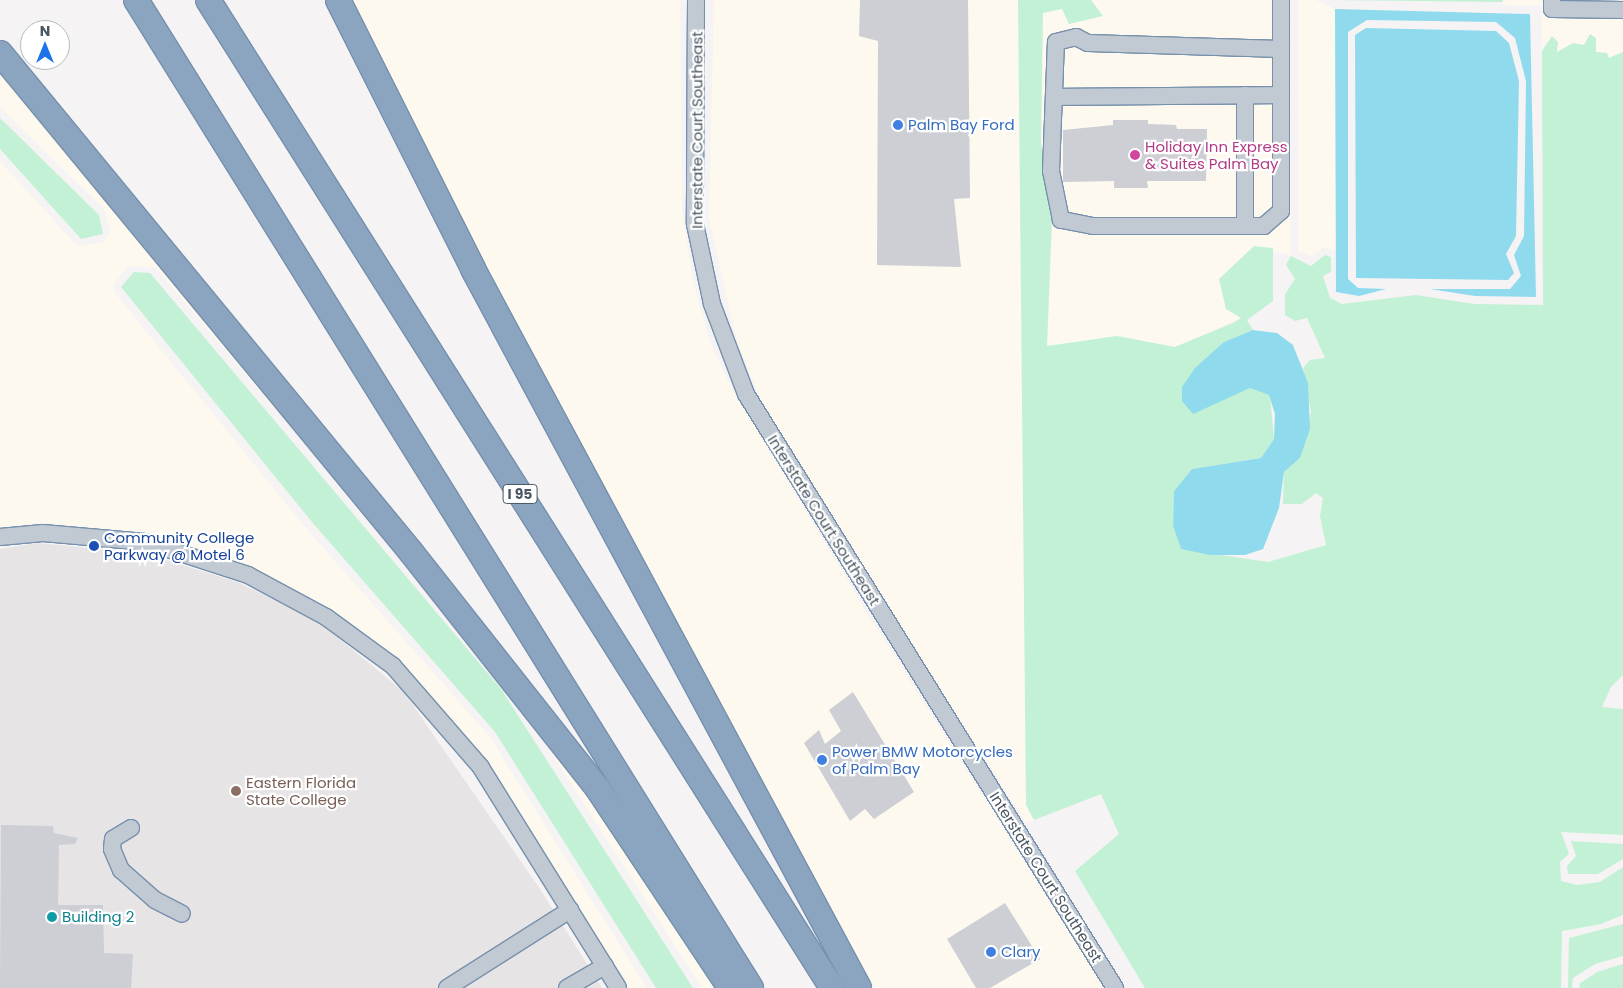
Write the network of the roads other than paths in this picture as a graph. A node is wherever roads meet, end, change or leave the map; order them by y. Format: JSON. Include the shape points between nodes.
{"nodes":[{"id":1,"x":136,"y":0,"type":"edge"},
{"id":2,"x":208,"y":0,"type":"edge"},
{"id":3,"x":338,"y":0,"type":"edge"},
{"id":4,"x":696,"y":0,"type":"edge"},
{"id":5,"x":1281,"y":0,"type":"edge"},
{"id":6,"x":1552,"y":0,"type":"edge"},
{"id":7,"x":1623,"y":10,"type":"edge"},
{"id":8,"x":1281,"y":49,"type":"junction"},
{"id":9,"x":0,"y":53,"type":"edge"},
{"id":10,"x":1245,"y":95,"type":"junction"},
{"id":11,"x":1281,"y":95,"type":"junction"},
{"id":12,"x":1054,"y":97,"type":"junction"},
{"id":13,"x":1245,"y":226,"type":"junction"},
{"id":14,"x":0,"y":537,"type":"edge"},
{"id":15,"x":131,"y":828,"type":"dead end"},
{"id":16,"x":570,"y":910,"type":"junction"},
{"id":17,"x":182,"y":914,"type":"dead end"},
{"id":18,"x":604,"y":966,"type":"junction"},
{"id":19,"x":447,"y":988,"type":"edge"},
{"id":20,"x":567,"y":988,"type":"edge"},
{"id":21,"x":618,"y":988,"type":"edge"},
{"id":22,"x":730,"y":988,"type":"edge"},
{"id":23,"x":751,"y":988,"type":"edge"},
{"id":24,"x":832,"y":988,"type":"edge"},
{"id":25,"x":858,"y":988,"type":"edge"},
{"id":26,"x":1115,"y":988,"type":"edge"}],
"edges":[{"from":1,"to":23,"type":"highway"},
{"from":2,"to":24,"type":"highway","number":"I 95"},
{"from":3,"to":25,"type":"highway","via":[[473,269]]},
{"from":4,"to":26,"type":"street","name":"Interstate Court Southeast","via":[[695,224],[712,304],[746,394]]},
{"from":5,"to":8,"type":"street"},
{"from":6,"to":7,"type":"street","via":[[1552,9]]},
{"from":8,"to":11,"type":"street"},
{"from":8,"to":12,"type":"street","via":[[1088,43],[1076,37],[1056,42]]},
{"from":9,"to":22,"type":"highway","via":[[411,552],[598,789]]},
{"from":10,"to":11,"type":"street"},
{"from":10,"to":12,"type":"street"},
{"from":10,"to":13,"type":"street"},
{"from":11,"to":13,"type":"street","via":[[1281,211],[1264,226]]},
{"from":12,"to":13,"type":"street","via":[[1051,171],[1061,220],[1093,226]]},
{"from":14,"to":16,"type":"street","via":[[43,533],[146,542],[248,575],[326,617],[393,666],[480,766]]},
{"from":15,"to":17,"type":"street","via":[[113,839],[112,849],[121,870],[155,900]]},
{"from":16,"to":18,"type":"street"},
{"from":16,"to":19,"type":"street"},
{"from":18,"to":20,"type":"street"},
{"from":18,"to":21,"type":"street"}]}
